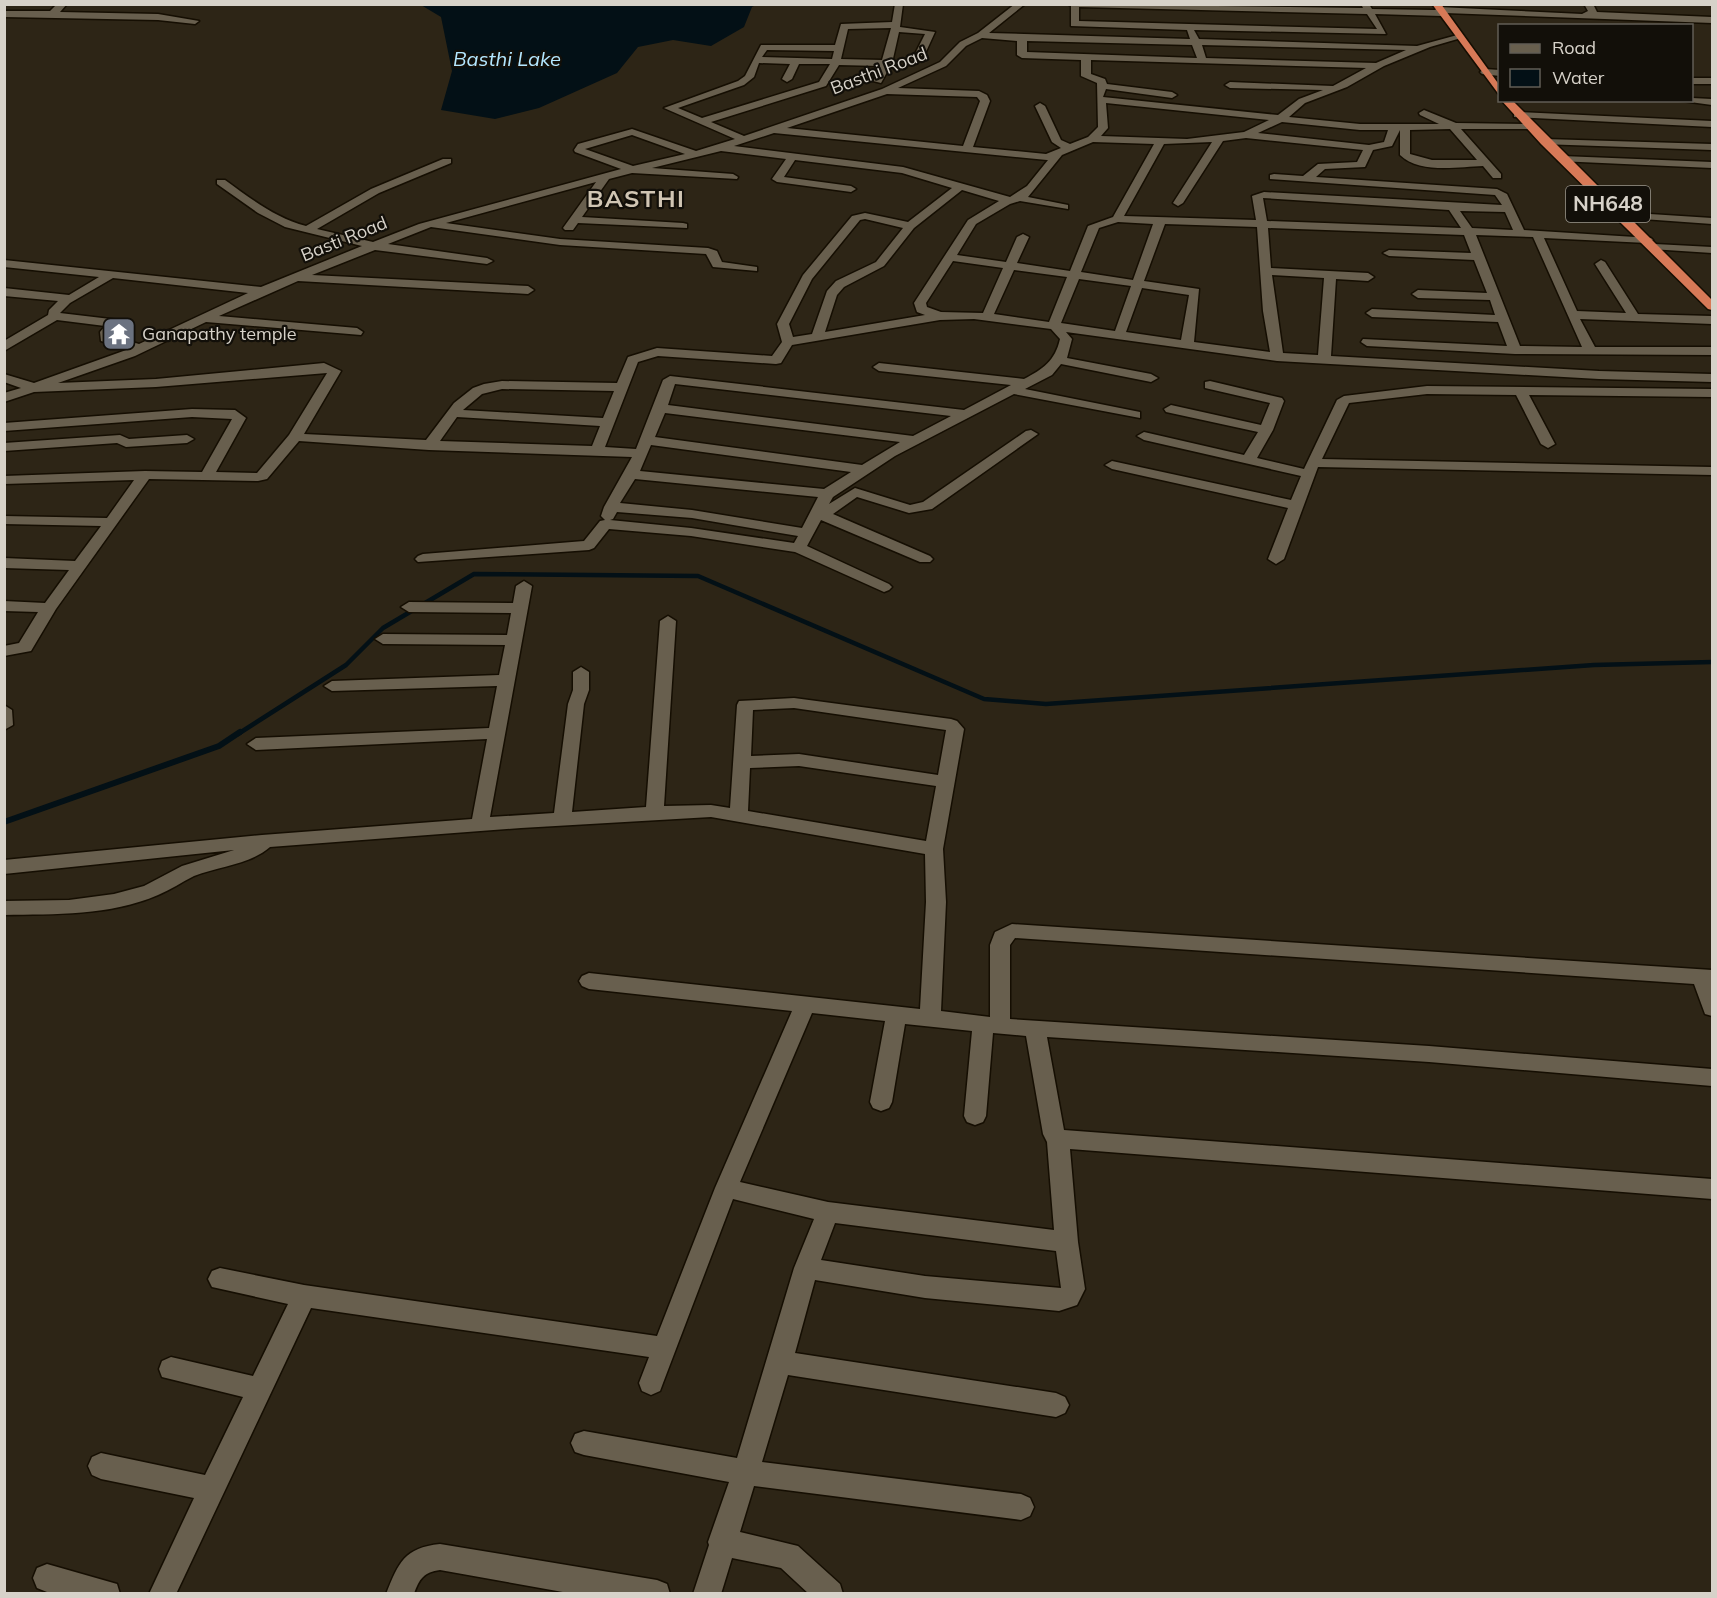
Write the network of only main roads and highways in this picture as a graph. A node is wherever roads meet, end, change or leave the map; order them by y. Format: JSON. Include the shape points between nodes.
{"nodes":[{"id":1,"x":1439,"y":9,"type":"edge"},
{"id":2,"x":1498,"y":90,"type":"edge"},
{"id":3,"x":1508,"y":102,"type":"edge"},
{"id":4,"x":1713,"y":306,"type":"edge"}],
"edges":[{"from":1,"to":2,"type":"highway","via":[[1455,37]]},
{"from":3,"to":4,"type":"highway","number":"NH648"}]}
